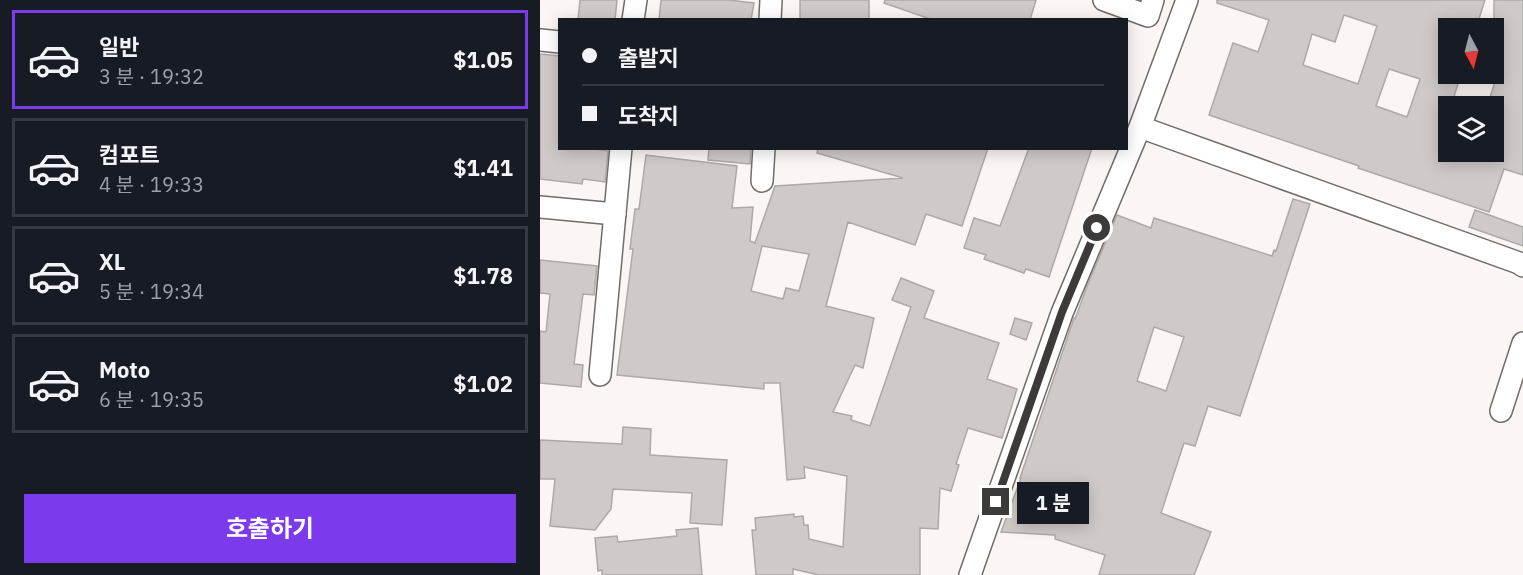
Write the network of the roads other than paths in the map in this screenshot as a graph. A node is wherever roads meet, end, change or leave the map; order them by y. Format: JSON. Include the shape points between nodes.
{"nodes":[{"id":1,"x":636,"y":0,"type":"edge"},
{"id":2,"x":771,"y":0,"type":"edge"},
{"id":3,"x":1104,"y":0,"type":"edge"},
{"id":4,"x":1153,"y":0,"type":"edge"},
{"id":5,"x":1187,"y":0,"type":"edge"},
{"id":6,"x":633,"y":18,"type":"edge"},
{"id":7,"x":770,"y":18,"type":"edge"},
{"id":8,"x":540,"y":40,"type":"edge"},
{"id":9,"x":558,"y":42,"type":"edge"},
{"id":10,"x":1140,"y":127,"type":"junction"},
{"id":11,"x":621,"y":150,"type":"edge"},
{"id":12,"x":764,"y":150,"type":"edge"},
{"id":13,"x":762,"y":181,"type":"dead end"},
{"id":14,"x":540,"y":207,"type":"edge"},
{"id":15,"x":615,"y":214,"type":"junction"},
{"id":16,"x":1523,"y":266,"type":"edge"},
{"id":17,"x":1523,"y":342,"type":"edge"},
{"id":18,"x":600,"y":375,"type":"dead end"},
{"id":19,"x":1501,"y":411,"type":"dead end"},
{"id":20,"x":970,"y":575,"type":"edge"}],
"edges":[{"from":1,"to":6,"type":"street"},
{"from":2,"to":7,"type":"street"},
{"from":3,"to":4,"type":"street","via":[[1148,16]]},
{"from":5,"to":10,"type":"street"},
{"from":8,"to":9,"type":"street"},
{"from":10,"to":16,"type":"street"},
{"from":10,"to":20,"type":"street","via":[[1062,312]]},
{"from":11,"to":15,"type":"street"},
{"from":12,"to":13,"type":"street"},
{"from":14,"to":15,"type":"street"},
{"from":15,"to":18,"type":"street"},
{"from":17,"to":19,"type":"street"}]}
